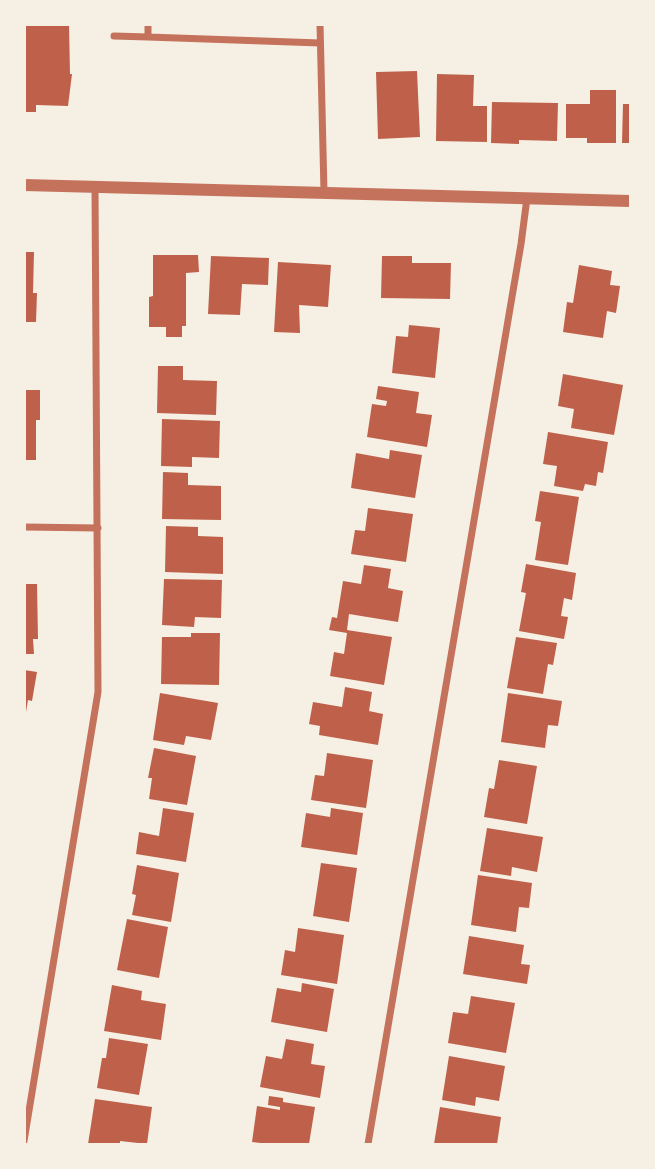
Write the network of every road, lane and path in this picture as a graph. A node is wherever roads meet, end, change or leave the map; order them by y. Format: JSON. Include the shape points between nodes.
{"nodes":[{"id":1,"x":148,"y":24,"type":"edge"},
{"id":2,"x":320,"y":24,"type":"edge"},
{"id":3,"x":114,"y":36,"type":"dead end"},
{"id":4,"x":148,"y":37,"type":"junction"},
{"id":5,"x":320,"y":43,"type":"junction"},
{"id":6,"x":24,"y":185,"type":"edge"},
{"id":7,"x":95,"y":187,"type":"junction"},
{"id":8,"x":324,"y":192,"type":"junction"},
{"id":9,"x":527,"y":198,"type":"junction"},
{"id":10,"x":631,"y":201,"type":"edge"},
{"id":11,"x":24,"y":527,"type":"edge"},
{"id":12,"x":99,"y":528,"type":"junction"},
{"id":13,"x":24,"y":1141,"type":"edge"},
{"id":14,"x":368,"y":1144,"type":"edge"}],
"edges":[{"from":1,"to":4,"type":"street"},
{"from":2,"to":5,"type":"street"},
{"from":3,"to":4,"type":"street"},
{"from":4,"to":5,"type":"street"},
{"from":5,"to":8,"type":"street"},
{"from":6,"to":7,"type":"street"},
{"from":7,"to":8,"type":"street"},
{"from":7,"to":12,"type":"street"},
{"from":8,"to":9,"type":"street"},
{"from":9,"to":10,"type":"street"},
{"from":9,"to":14,"type":"street"},
{"from":11,"to":12,"type":"street"},
{"from":12,"to":13,"type":"street","via":[[98,692]]}]}
